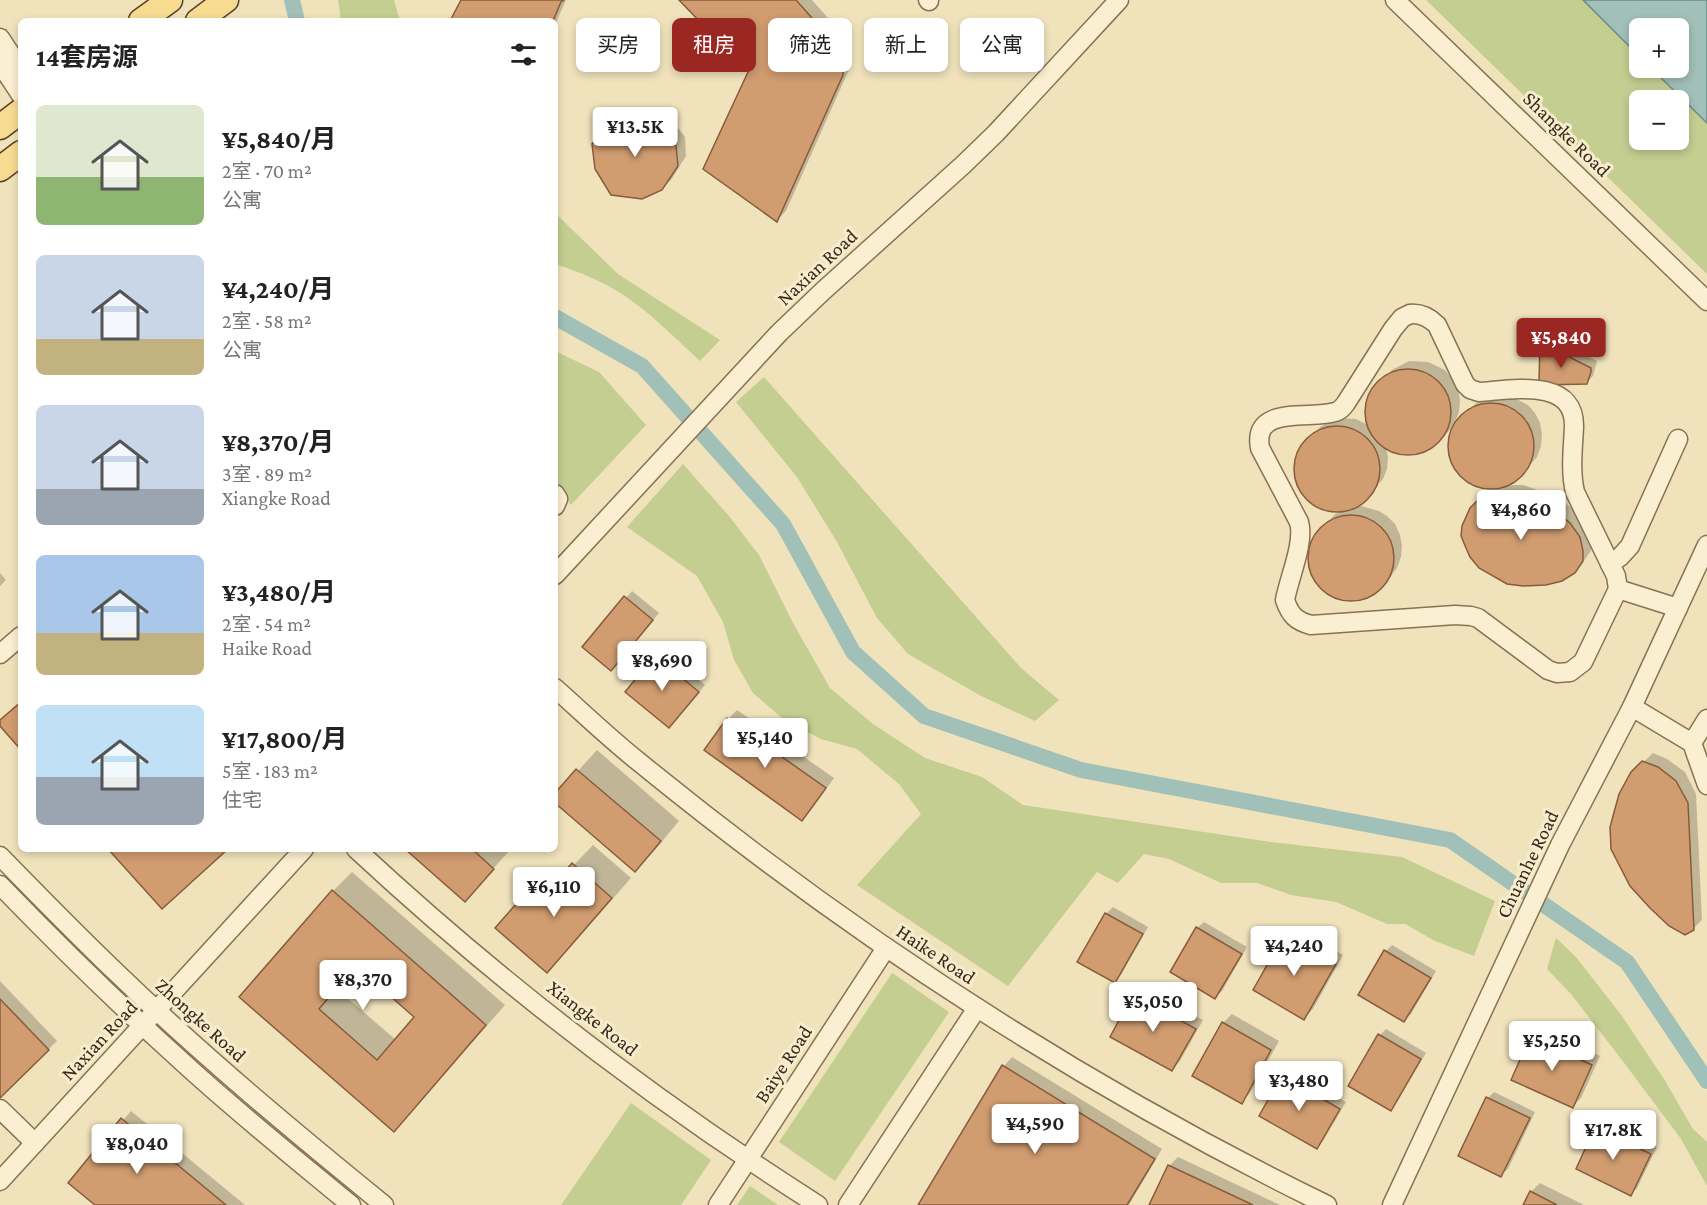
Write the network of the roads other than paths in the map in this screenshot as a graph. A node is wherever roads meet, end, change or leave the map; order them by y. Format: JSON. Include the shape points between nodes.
{"nodes":[{"id":1,"x":170,"y":0,"type":"edge"},
{"id":2,"x":226,"y":0,"type":"edge"},
{"id":3,"x":1395,"y":0,"type":"edge"},
{"id":4,"x":1110,"y":3,"type":"edge"},
{"id":5,"x":145,"y":18,"type":"edge"},
{"id":6,"x":202,"y":18,"type":"edge"},
{"id":7,"x":0,"y":38,"type":"edge"},
{"id":8,"x":0,"y":63,"type":"edge"},
{"id":9,"x":18,"y":65,"type":"edge"},
{"id":10,"x":18,"y":90,"type":"edge"},
{"id":11,"x":18,"y":113,"type":"edge"},
{"id":12,"x":0,"y":127,"type":"edge"},
{"id":13,"x":18,"y":155,"type":"edge"},
{"id":14,"x":0,"y":169,"type":"edge"},
{"id":15,"x":1707,"y":301,"type":"edge"},
{"id":16,"x":1678,"y":439,"type":"dead end"},
{"id":17,"x":1707,"y":545,"type":"edge"},
{"id":18,"x":1610,"y":564,"type":"junction"},
{"id":19,"x":558,"y":572,"type":"edge"},
{"id":20,"x":1618,"y":589,"type":"junction"},
{"id":21,"x":1678,"y":608,"type":"junction"},
{"id":22,"x":18,"y":639,"type":"edge"},
{"id":23,"x":0,"y":654,"type":"edge"},
{"id":24,"x":558,"y":691,"type":"edge"},
{"id":25,"x":1632,"y":707,"type":"junction"},
{"id":26,"x":1707,"y":719,"type":"edge"},
{"id":27,"x":1692,"y":743,"type":"junction"},
{"id":28,"x":1707,"y":785,"type":"edge"},
{"id":29,"x":301,"y":852,"type":"edge"},
{"id":30,"x":359,"y":852,"type":"edge"},
{"id":31,"x":0,"y":856,"type":"edge"},
{"id":32,"x":0,"y":885,"type":"edge"},
{"id":33,"x":886,"y":948,"type":"junction"},
{"id":34,"x":976,"y":1008,"type":"junction"},
{"id":35,"x":157,"y":1010,"type":"junction"},
{"id":36,"x":143,"y":1025,"type":"junction"},
{"id":37,"x":0,"y":1109,"type":"edge"},
{"id":38,"x":35,"y":1143,"type":"junction"},
{"id":39,"x":748,"y":1159,"type":"junction"},
{"id":40,"x":0,"y":1181,"type":"edge"},
{"id":41,"x":351,"y":1205,"type":"edge"},
{"id":42,"x":384,"y":1205,"type":"edge"},
{"id":43,"x":718,"y":1205,"type":"edge"},
{"id":44,"x":818,"y":1205,"type":"edge"},
{"id":45,"x":848,"y":1205,"type":"edge"},
{"id":46,"x":1327,"y":1205,"type":"edge"},
{"id":47,"x":1392,"y":1205,"type":"edge"}],
"edges":[{"from":1,"to":5,"type":"main road"},
{"from":2,"to":6,"type":"main road"},
{"from":3,"to":15,"type":"street","name":"Shangke Road"},
{"from":4,"to":19,"type":"street","name":"Naxian Road","via":[[996,134],[779,333]]},
{"from":7,"to":9,"type":"street"},
{"from":8,"to":10,"type":"street"},
{"from":11,"to":12,"type":"main road"},
{"from":13,"to":14,"type":"main road"},
{"from":16,"to":18,"type":"street","via":[[1630,546]]},
{"from":17,"to":21,"type":"street","name":"Chuanhe Road"},
{"from":18,"to":20,"type":"street"},
{"from":18,"to":20,"type":"street","via":[[1572,482],[1574,420],[1566,403],[1547,390],[1470,389],[1437,325],[1423,315],[1410,314],[1392,328],[1340,410],[1284,416],[1266,425],[1259,440],[1301,530],[1285,600],[1297,620],[1311,625],[1472,616],[1548,670],[1564,673],[1583,662]]},
{"from":20,"to":21,"type":"street"},
{"from":21,"to":25,"type":"street","name":"Chuanhe Road"},
{"from":22,"to":23,"type":"street"},
{"from":24,"to":33,"type":"street","name":"Haike Road","via":[[638,762]]},
{"from":25,"to":27,"type":"street"},
{"from":25,"to":47,"type":"street","name":"Chuanhe Road","via":[[1560,845]]},
{"from":26,"to":27,"type":"street"},
{"from":27,"to":28,"type":"street"},
{"from":29,"to":35,"type":"street","name":"Naxian Road"},
{"from":30,"to":39,"type":"street","name":"Xiangke Road","via":[[548,1013]]},
{"from":31,"to":35,"type":"street","name":"Zhongke Road"},
{"from":32,"to":36,"type":"street"},
{"from":33,"to":34,"type":"street","name":"Haike Road"},
{"from":33,"to":39,"type":"street","name":"Baiye Road"},
{"from":34,"to":45,"type":"street"},
{"from":34,"to":46,"type":"street","name":"Haike Road","via":[[1171,1124]]},
{"from":35,"to":36,"type":"street","name":"Naxian Road"},
{"from":35,"to":42,"type":"street","name":"Zhongke Road"},
{"from":36,"to":38,"type":"street","name":"Naxian Road"},
{"from":36,"to":41,"type":"street"},
{"from":37,"to":38,"type":"street"},
{"from":38,"to":40,"type":"street","name":"Naxian Road"},
{"from":39,"to":43,"type":"street","name":"Baiye Road"},
{"from":39,"to":44,"type":"street","name":"Xiangke Road"}]}
